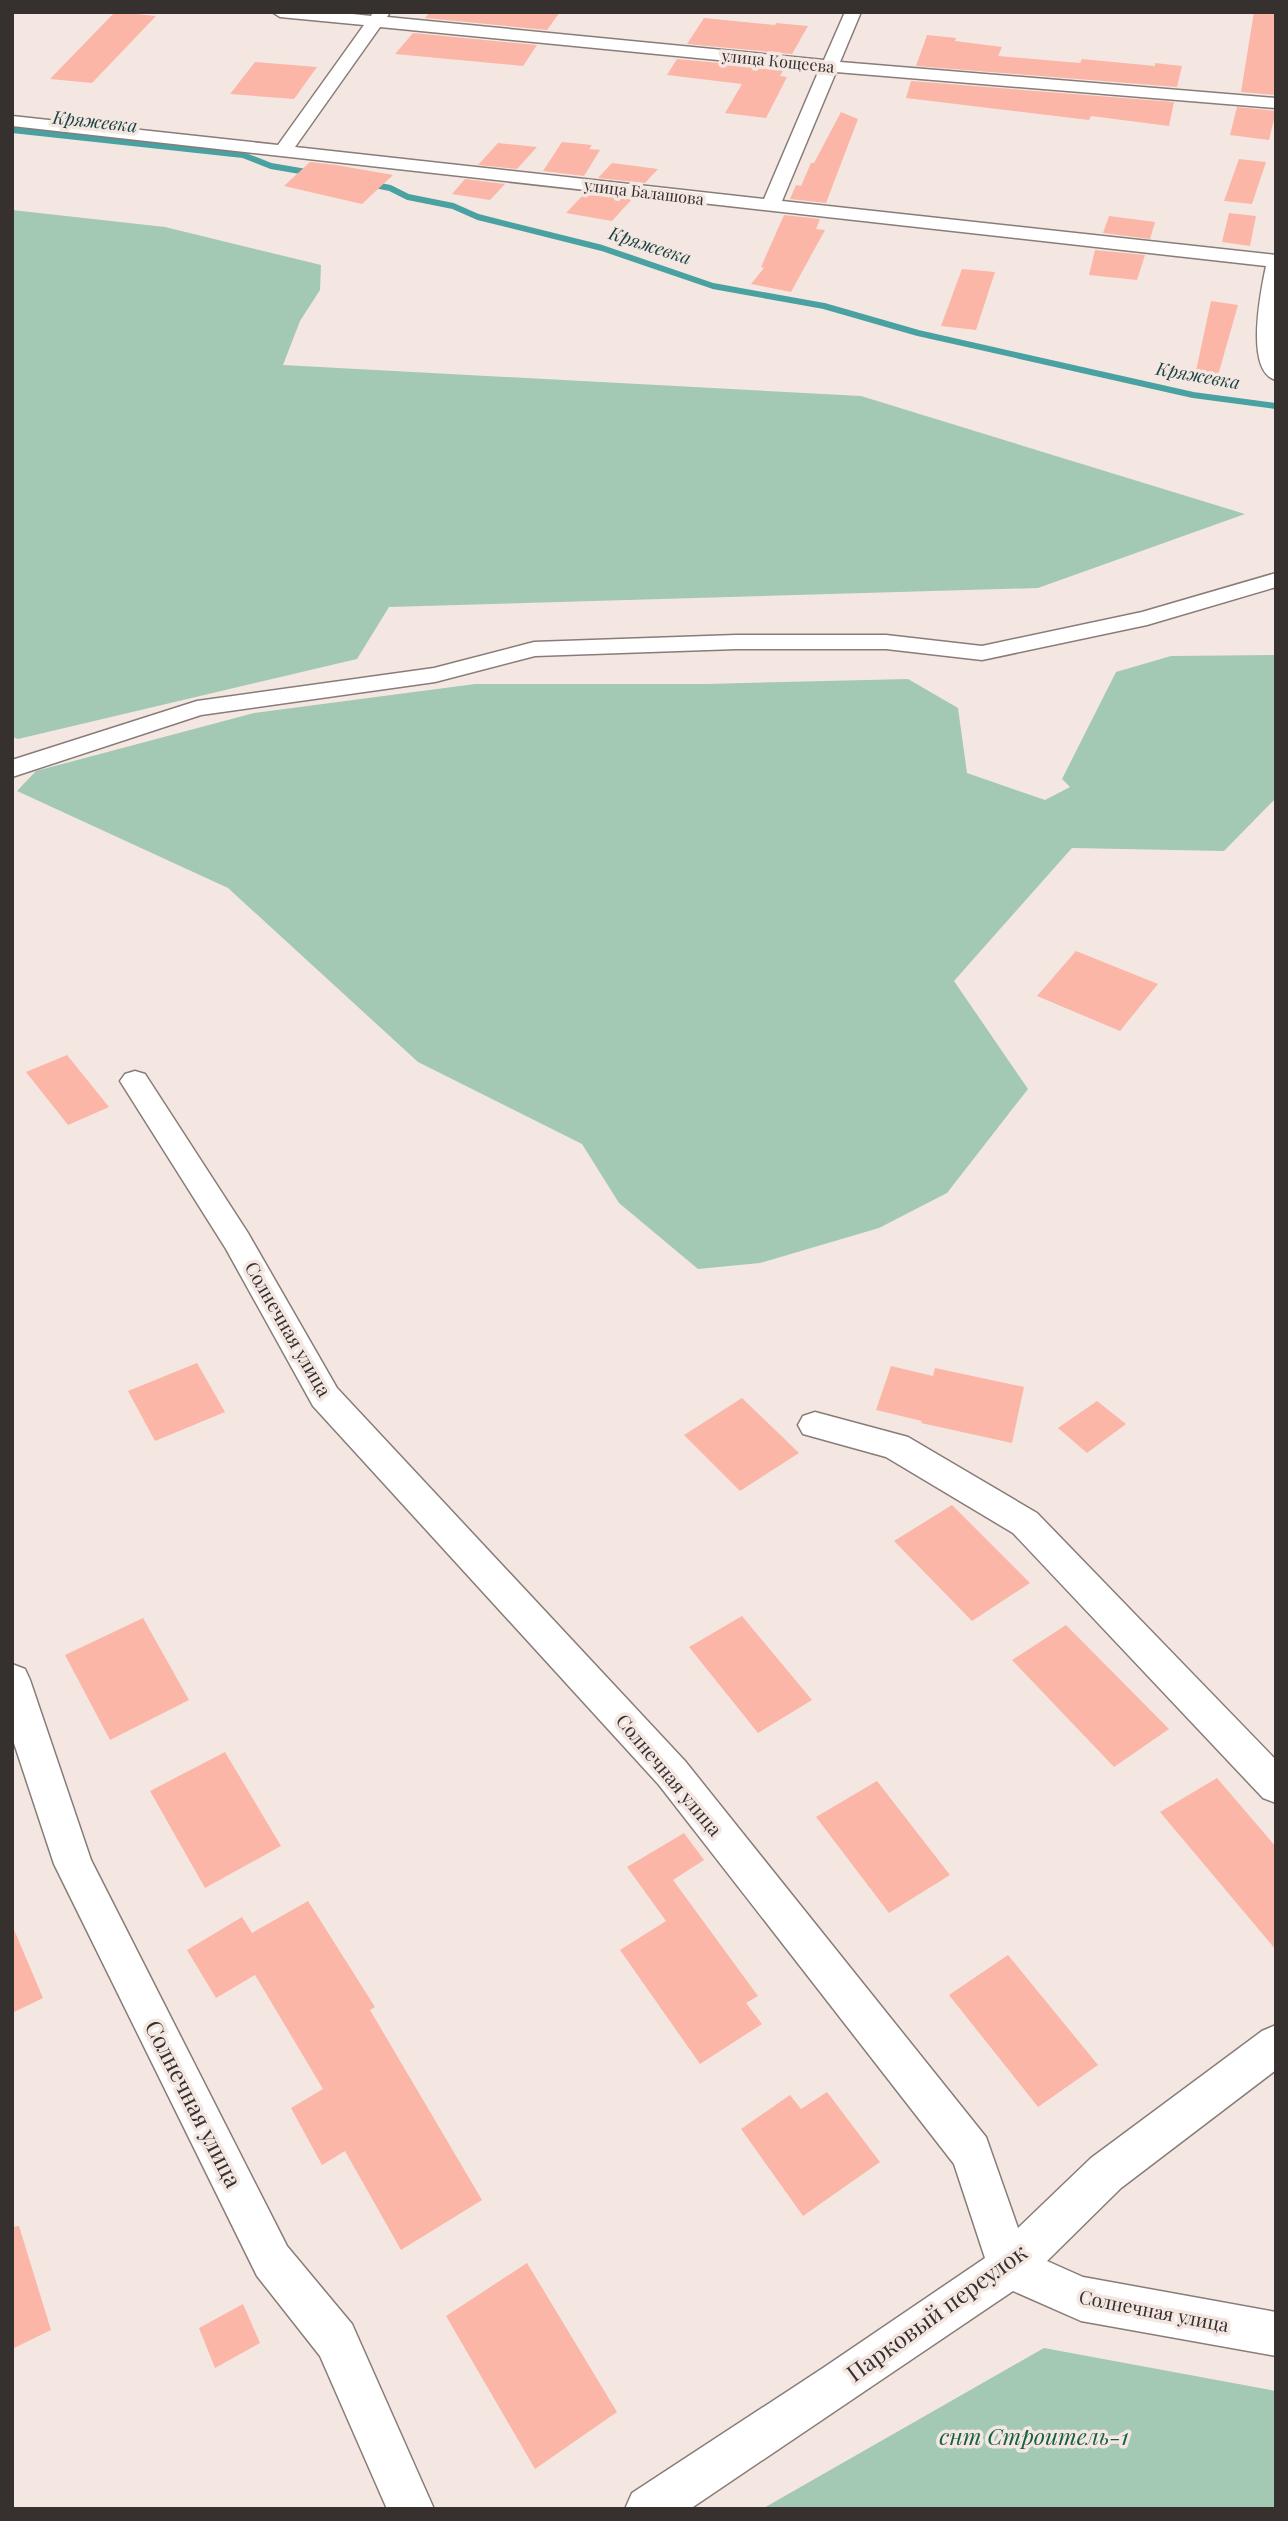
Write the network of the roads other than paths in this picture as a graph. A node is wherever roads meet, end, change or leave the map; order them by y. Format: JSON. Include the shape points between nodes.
{"nodes":[{"id":1,"x":280,"y":12,"type":"edge"},
{"id":2,"x":853,"y":12,"type":"edge"},
{"id":3,"x":378,"y":17,"type":"edge"},
{"id":4,"x":830,"y":66,"type":"junction"},
{"id":5,"x":1276,"y":103,"type":"edge"},
{"id":6,"x":12,"y":121,"type":"edge"},
{"id":7,"x":284,"y":150,"type":"junction"},
{"id":8,"x":769,"y":206,"type":"junction"},
{"id":9,"x":1276,"y":262,"type":"edge"},
{"id":10,"x":1276,"y":374,"type":"edge"},
{"id":11,"x":1276,"y":580,"type":"edge"},
{"id":12,"x":12,"y":769,"type":"edge"},
{"id":13,"x":135,"y":1081,"type":"dead end"},
{"id":14,"x":815,"y":1425,"type":"dead end"},
{"id":15,"x":12,"y":1680,"type":"edge"},
{"id":16,"x":1276,"y":1786,"type":"edge"},
{"id":17,"x":1276,"y":2045,"type":"edge"},
{"id":18,"x":1010,"y":2267,"type":"junction"},
{"id":19,"x":1276,"y":2334,"type":"edge"},
{"id":20,"x":411,"y":2509,"type":"edge"},
{"id":21,"x":648,"y":2509,"type":"edge"}],
"edges":[{"from":1,"to":3,"type":"street","name":"улица Кощеева"},
{"from":2,"to":4,"type":"street"},
{"from":3,"to":4,"type":"street","name":"улица Кощеева"},
{"from":3,"to":7,"type":"street"},
{"from":4,"to":5,"type":"street","name":"улица Кощеева"},
{"from":4,"to":8,"type":"street"},
{"from":6,"to":7,"type":"street","name":"улица Балашова"},
{"from":7,"to":8,"type":"street","name":"улица Балашова"},
{"from":8,"to":9,"type":"street","name":"улица Балашова"},
{"from":9,"to":10,"type":"street","via":[[1266,310],[1270,368]]},
{"from":11,"to":12,"type":"street","via":[[1147,618],[982,653],[886,642],[534,649],[435,675],[197,708]]},
{"from":13,"to":18,"type":"street","name":"Солнечная улица","via":[[237,1241],[325,1397],[673,1773],[971,2152]]},
{"from":14,"to":16,"type":"street","via":[[895,1446],[1025,1522]]},
{"from":15,"to":20,"type":"street","name":"Солнечная улица","via":[[73,1864],[272,2261],[336,2340]]},
{"from":17,"to":18,"type":"street","name":"Парковый переулок","via":[[1106,2173]]},
{"from":18,"to":19,"type":"street","name":"Солнечная улица","via":[[1081,2300]]},
{"from":18,"to":21,"type":"street","name":"Парковый переулок"}]}
